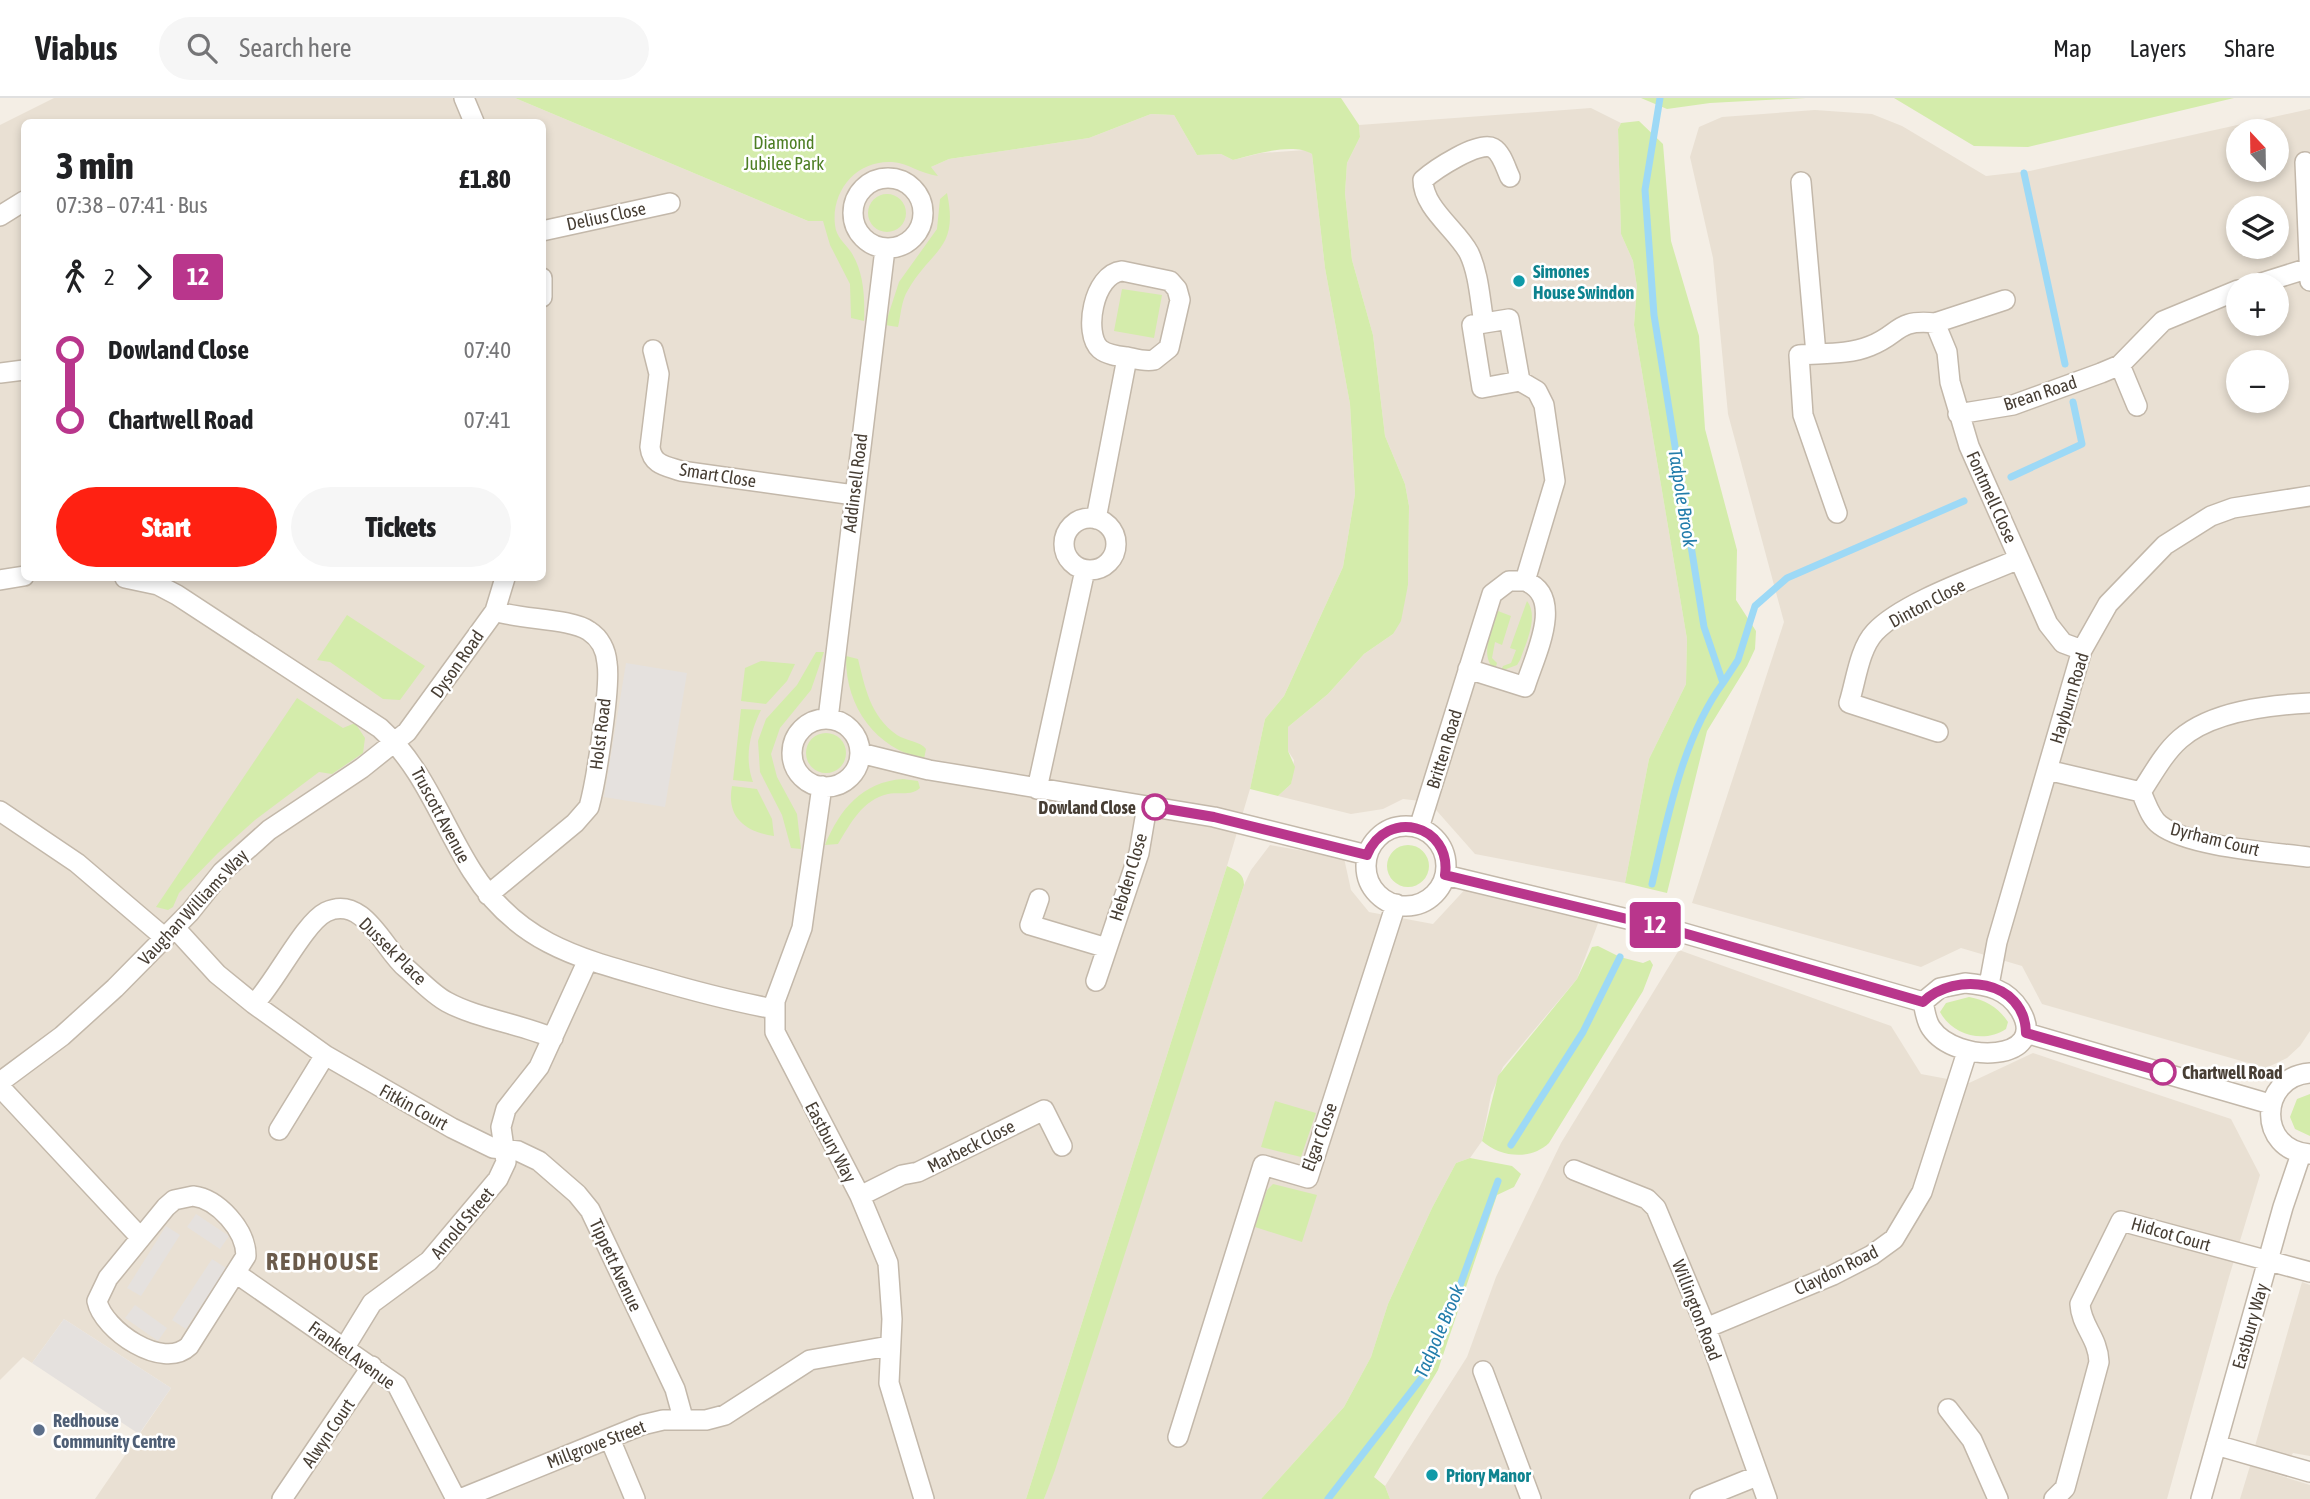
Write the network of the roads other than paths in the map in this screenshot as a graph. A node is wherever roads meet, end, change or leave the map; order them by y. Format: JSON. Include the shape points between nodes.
{"nodes":[{"id":1,"x":464,"y":98,"type":"edge"},
{"id":2,"x":473,"y":119,"type":"edge"},
{"id":3,"x":2305,"y":162,"type":"dead end"},
{"id":4,"x":1510,"y":177,"type":"dead end"},
{"id":5,"x":1801,"y":183,"type":"dead end"},
{"id":6,"x":2308,"y":185,"type":"edge"},
{"id":7,"x":21,"y":203,"type":"edge"},
{"id":8,"x":670,"y":203,"type":"dead end"},
{"id":9,"x":0,"y":216,"type":"edge"},
{"id":10,"x":546,"y":230,"type":"edge"},
{"id":11,"x":885,"y":248,"type":"dead end"},
{"id":12,"x":2309,"y":275,"type":"edge"},
{"id":13,"x":2289,"y":279,"type":"edge"},
{"id":14,"x":2226,"y":295,"type":"edge"},
{"id":15,"x":2006,"y":300,"type":"dead end"},
{"id":16,"x":1484,"y":323,"type":"junction"},
{"id":17,"x":1935,"y":323,"type":"junction"},
{"id":18,"x":653,"y":350,"type":"dead end"},
{"id":19,"x":1815,"y":354,"type":"junction"},
{"id":20,"x":1127,"y":358,"type":"junction"},
{"id":21,"x":2120,"y":365,"type":"junction"},
{"id":22,"x":21,"y":370,"type":"edge"},
{"id":23,"x":0,"y":373,"type":"edge"},
{"id":24,"x":1520,"y":382,"type":"junction"},
{"id":25,"x":2137,"y":406,"type":"dead end"},
{"id":26,"x":1958,"y":414,"type":"junction"},
{"id":27,"x":854,"y":495,"type":"junction"},
{"id":28,"x":2310,"y":496,"type":"edge"},
{"id":29,"x":1837,"y":513,"type":"dead end"},
{"id":30,"x":1096,"y":519,"type":"junction"},
{"id":31,"x":2019,"y":559,"type":"junction"},
{"id":32,"x":1085,"y":570,"type":"junction"},
{"id":33,"x":21,"y":576,"type":"edge"},
{"id":34,"x":0,"y":580,"type":"edge"},
{"id":35,"x":148,"y":581,"type":"edge"},
{"id":36,"x":504,"y":581,"type":"edge"},
{"id":37,"x":1525,"y":581,"type":"junction"},
{"id":38,"x":495,"y":611,"type":"junction"},
{"id":39,"x":2082,"y":650,"type":"junction"},
{"id":40,"x":1468,"y":669,"type":"junction"},
{"id":41,"x":2310,"y":703,"type":"edge"},
{"id":42,"x":828,"y":719,"type":"junction"},
{"id":43,"x":1938,"y":732,"type":"dead end"},
{"id":44,"x":396,"y":742,"type":"junction"},
{"id":45,"x":860,"y":753,"type":"junction"},
{"id":46,"x":2047,"y":771,"type":"junction"},
{"id":47,"x":822,"y":786,"type":"junction"},
{"id":48,"x":1037,"y":789,"type":"junction"},
{"id":49,"x":2141,"y":792,"type":"junction"},
{"id":50,"x":1147,"y":806,"type":"junction"},
{"id":51,"x":0,"y":811,"type":"edge"},
{"id":52,"x":1419,"y":828,"type":"junction"},
{"id":53,"x":1367,"y":855,"type":"junction"},
{"id":54,"x":2308,"y":857,"type":"edge"},
{"id":55,"x":1445,"y":875,"type":"junction"},
{"id":56,"x":488,"y":895,"type":"junction"},
{"id":57,"x":1039,"y":899,"type":"dead end"},
{"id":58,"x":1396,"y":904,"type":"junction"},
{"id":59,"x":170,"y":933,"type":"junction"},
{"id":60,"x":1107,"y":948,"type":"junction"},
{"id":61,"x":587,"y":962,"type":"junction"},
{"id":62,"x":1096,"y":981,"type":"dead end"},
{"id":63,"x":1989,"y":985,"type":"junction"},
{"id":64,"x":1923,"y":1002,"type":"junction"},
{"id":65,"x":254,"y":1004,"type":"junction"},
{"id":66,"x":774,"y":1009,"type":"junction"},
{"id":67,"x":2026,"y":1033,"type":"junction"},
{"id":68,"x":553,"y":1038,"type":"junction"},
{"id":69,"x":1967,"y":1052,"type":"junction"},
{"id":70,"x":325,"y":1055,"type":"junction"},
{"id":71,"x":2310,"y":1073,"type":"edge"},
{"id":72,"x":0,"y":1085,"type":"edge"},
{"id":73,"x":2270,"y":1104,"type":"junction"},
{"id":74,"x":279,"y":1130,"type":"dead end"},
{"id":75,"x":1062,"y":1146,"type":"dead end"},
{"id":76,"x":505,"y":1151,"type":"junction"},
{"id":77,"x":2306,"y":1154,"type":"edge"},
{"id":78,"x":1574,"y":1170,"type":"dead end"},
{"id":79,"x":860,"y":1196,"type":"junction"},
{"id":80,"x":140,"y":1237,"type":"junction"},
{"id":81,"x":2269,"y":1261,"type":"junction"},
{"id":82,"x":2310,"y":1272,"type":"edge"},
{"id":83,"x":237,"y":1274,"type":"junction"},
{"id":84,"x":1706,"y":1328,"type":"junction"},
{"id":85,"x":889,"y":1346,"type":"junction"},
{"id":86,"x":345,"y":1347,"type":"junction"},
{"id":87,"x":372,"y":1366,"type":"junction"},
{"id":88,"x":1483,"y":1371,"type":"dead end"},
{"id":89,"x":1948,"y":1409,"type":"dead end"},
{"id":90,"x":683,"y":1418,"type":"junction"},
{"id":91,"x":1178,"y":1437,"type":"dead end"},
{"id":92,"x":610,"y":1439,"type":"junction"},
{"id":93,"x":2216,"y":1445,"type":"junction"},
{"id":94,"x":2310,"y":1472,"type":"edge"},
{"id":95,"x":1757,"y":1475,"type":"junction"},
{"id":96,"x":282,"y":1499,"type":"edge"},
{"id":97,"x":458,"y":1499,"type":"edge"},
{"id":98,"x":635,"y":1499,"type":"edge"},
{"id":99,"x":924,"y":1499,"type":"edge"},
{"id":100,"x":1531,"y":1499,"type":"edge"},
{"id":101,"x":1700,"y":1499,"type":"edge"},
{"id":102,"x":1767,"y":1499,"type":"edge"},
{"id":103,"x":1998,"y":1499,"type":"edge"},
{"id":104,"x":2054,"y":1499,"type":"edge"},
{"id":105,"x":2201,"y":1499,"type":"edge"}],
"edges":[{"from":1,"to":2,"type":"street"},
{"from":3,"to":6,"type":"street"},
{"from":4,"to":16,"type":"street","via":[[1496,150],[1488,147],[1468,152],[1423,180],[1441,218],[1469,254]]},
{"from":5,"to":19,"type":"street"},
{"from":6,"to":12,"type":"street"},
{"from":7,"to":9,"type":"street"},
{"from":8,"to":10,"type":"street","name":"Delius Close"},
{"from":11,"to":27,"type":"street","name":"Addinsell Road"},
{"from":12,"to":13,"type":"street"},
{"from":14,"to":21,"type":"street","name":"Brean Road","via":[[2163,321]]},
{"from":15,"to":17,"type":"street"},
{"from":16,"to":24,"type":"street","via":[[1509,319]]},
{"from":16,"to":24,"type":"street","via":[[1472,325],[1482,388]]},
{"from":17,"to":19,"type":"street","via":[[1908,323],[1870,346]]},
{"from":17,"to":26,"type":"street","name":"Fontmell Close","via":[[1947,352]]},
{"from":18,"to":27,"type":"street","name":"Smart Close","via":[[659,374],[650,447],[660,464],[681,471]]},
{"from":19,"to":29,"type":"street","via":[[1799,355],[1803,415]]},
{"from":20,"to":20,"type":"street","via":[[1107,353],[1095,342],[1092,327],[1101,283],[1122,271],[1170,281],[1180,300],[1169,348],[1149,361]]},
{"from":20,"to":30,"type":"street"},
{"from":21,"to":25,"type":"street"},
{"from":21,"to":26,"type":"street","name":"Brean Road","via":[[2013,405]]},
{"from":22,"to":23,"type":"street"},
{"from":24,"to":37,"type":"street","via":[[1537,391],[1544,405],[1555,481]]},
{"from":26,"to":31,"type":"street","name":"Fontmell Close"},
{"from":27,"to":42,"type":"street","name":"Addinsell Road"},
{"from":28,"to":39,"type":"street","name":"Hayburn Road","via":[[2233,508],[2186,529],[2122,588]]},
{"from":30,"to":32,"type":"street","via":[[1114,533],[1116,547],[1107,565]]},
{"from":30,"to":32,"type":"street","via":[[1078,521],[1064,537],[1066,555]]},
{"from":31,"to":39,"type":"street","name":"Fontmell Close","via":[[2054,635]]},
{"from":31,"to":43,"type":"street","name":"Dinton Close","via":[[1909,610],[1874,633],[1867,645],[1849,703]]},
{"from":32,"to":48,"type":"street"},
{"from":33,"to":34,"type":"street"},
{"from":35,"to":44,"type":"street","name":"Truscott Avenue","via":[[361,714]]},
{"from":36,"to":38,"type":"street","name":"Dyson Road"},
{"from":37,"to":40,"type":"street","name":"Britten Road","via":[[1509,581],[1492,594]]},
{"from":37,"to":40,"type":"street","via":[[1544,595],[1546,609],[1525,687]]},
{"from":38,"to":44,"type":"street","name":"Dyson Road"},
{"from":38,"to":56,"type":"street","name":"Holst Road","via":[[589,630],[602,644],[608,667],[589,807]]},
{"from":39,"to":46,"type":"street","name":"Hayburn Road"},
{"from":40,"to":52,"type":"street","name":"Britten Road"},
{"from":41,"to":49,"type":"street","via":[[2259,708],[2190,731],[2177,741]]},
{"from":42,"to":45,"type":"street","via":[[847,726]]},
{"from":42,"to":47,"type":"street","via":[[800,731],[792,750],[803,778]]},
{"from":44,"to":56,"type":"street","name":"Truscott Avenue","via":[[419,772]]},
{"from":44,"to":59,"type":"street","name":"Vaughan Williams Way","via":[[269,830],[222,872]]},
{"from":45,"to":47,"type":"street","via":[[853,774],[844,782]]},
{"from":45,"to":48,"type":"street"},
{"from":46,"to":49,"type":"street"},
{"from":46,"to":63,"type":"street","name":"Hayburn Road","via":[[1997,942]]},
{"from":47,"to":66,"type":"street","name":"Eastbury Way","via":[[802,928]]},
{"from":48,"to":50,"type":"street"},
{"from":49,"to":54,"type":"street","name":"Dyrham Court","via":[[2154,819],[2167,829],[2240,849]]},
{"from":50,"to":53,"type":"street","via":[[1214,817]]},
{"from":50,"to":60,"type":"street","name":"Hebden Close","via":[[1139,853]]},
{"from":51,"to":59,"type":"street"},
{"from":52,"to":53,"type":"street","via":[[1385,831]]},
{"from":52,"to":55,"type":"street","via":[[1441,845]]},
{"from":53,"to":58,"type":"street","via":[[1372,887]]},
{"from":55,"to":58,"type":"street","via":[[1435,894],[1424,901],[1412,906]]},
{"from":55,"to":64,"type":"street","via":[[1673,930]]},
{"from":56,"to":61,"type":"street","name":"Truscott Avenue","via":[[520,925]]},
{"from":57,"to":60,"type":"street","via":[[1030,925]]},
{"from":58,"to":91,"type":"street","name":"Elgar Close","via":[[1308,1178],[1264,1165]]},
{"from":59,"to":65,"type":"street"},
{"from":59,"to":72,"type":"street","name":"Vaughan Williams Way","via":[[86,1016]]},
{"from":60,"to":62,"type":"street","name":"Hebden Close"},
{"from":61,"to":66,"type":"street","name":"Truscott Avenue"},
{"from":61,"to":68,"type":"street","name":"Arnold Street"},
{"from":63,"to":64,"type":"street","via":[[1940,988]]},
{"from":63,"to":67,"type":"street","via":[[2018,1006]]},
{"from":64,"to":69,"type":"street","via":[[1928,1026]]},
{"from":65,"to":68,"type":"street","name":"Dussek Place","via":[[272,985],[312,923],[341,909],[360,916],[377,930],[398,961],[445,1001]]},
{"from":65,"to":70,"type":"street","name":"Fitkin Court"},
{"from":66,"to":79,"type":"street","name":"Eastbury Way","via":[[782,1051]]},
{"from":67,"to":69,"type":"street","via":[[2019,1043],[1994,1055]]},
{"from":67,"to":73,"type":"street"},
{"from":68,"to":76,"type":"street","name":"Arnold Street","via":[[502,1117]]},
{"from":69,"to":84,"type":"street","name":"Claydon Road","via":[[1922,1192],[1894,1239],[1833,1275]]},
{"from":70,"to":74,"type":"street"},
{"from":70,"to":76,"type":"street","name":"Fitkin Court","via":[[452,1128]]},
{"from":71,"to":73,"type":"street","via":[[2284,1082]]},
{"from":72,"to":80,"type":"street"},
{"from":73,"to":77,"type":"street","name":"Eastbury Way","via":[[2277,1138]]},
{"from":75,"to":79,"type":"street","name":"Marbeck Close","via":[[1044,1110]]},
{"from":76,"to":86,"type":"street","name":"Arnold Street","via":[[506,1162],[498,1180],[470,1216],[420,1269],[372,1304]]},
{"from":76,"to":90,"type":"street","name":"Tippett Avenue","via":[[518,1151],[539,1161],[587,1205],[675,1389]]},
{"from":77,"to":81,"type":"street","name":"Eastbury Way"},
{"from":78,"to":84,"type":"street","name":"Willington Road","via":[[1653,1203]]},
{"from":79,"to":85,"type":"street","name":"Eastbury Way","via":[[888,1263]]},
{"from":80,"to":83,"type":"street","via":[[174,1200],[201,1197],[235,1225],[244,1239],[246,1256]]},
{"from":80,"to":83,"type":"street","via":[[103,1284],[97,1301],[100,1314],[113,1326],[158,1355],[176,1355],[189,1346]]},
{"from":81,"to":82,"type":"street"},
{"from":81,"to":93,"type":"street","name":"Eastbury Way"},
{"from":81,"to":104,"type":"street","name":"Hidcot Court","via":[[2121,1221],[2080,1304],[2097,1344],[2099,1362],[2065,1488]]},
{"from":83,"to":86,"type":"street","name":"Frankel Avenue"},
{"from":84,"to":95,"type":"street","name":"Willington Road"},
{"from":85,"to":90,"type":"street","name":"Millgrove Street","via":[[810,1360],[724,1415],[706,1420]]},
{"from":85,"to":99,"type":"street","name":"Eastbury Way","via":[[893,1401]]},
{"from":86,"to":87,"type":"street","name":"Frankel Avenue"},
{"from":87,"to":96,"type":"street","name":"Alwyn Court"},
{"from":87,"to":97,"type":"street","name":"Frankel Avenue","via":[[401,1391]]},
{"from":88,"to":100,"type":"street"},
{"from":89,"to":103,"type":"street","via":[[1972,1440]]},
{"from":90,"to":92,"type":"street","name":"Millgrove Street","via":[[642,1425]]},
{"from":92,"to":97,"type":"street","name":"Millgrove Street"},
{"from":92,"to":98,"type":"street"},
{"from":93,"to":94,"type":"street"},
{"from":93,"to":105,"type":"street","name":"Eastbury Way"},
{"from":95,"to":101,"type":"street"},
{"from":95,"to":102,"type":"street","name":"Willington Road"}]}
